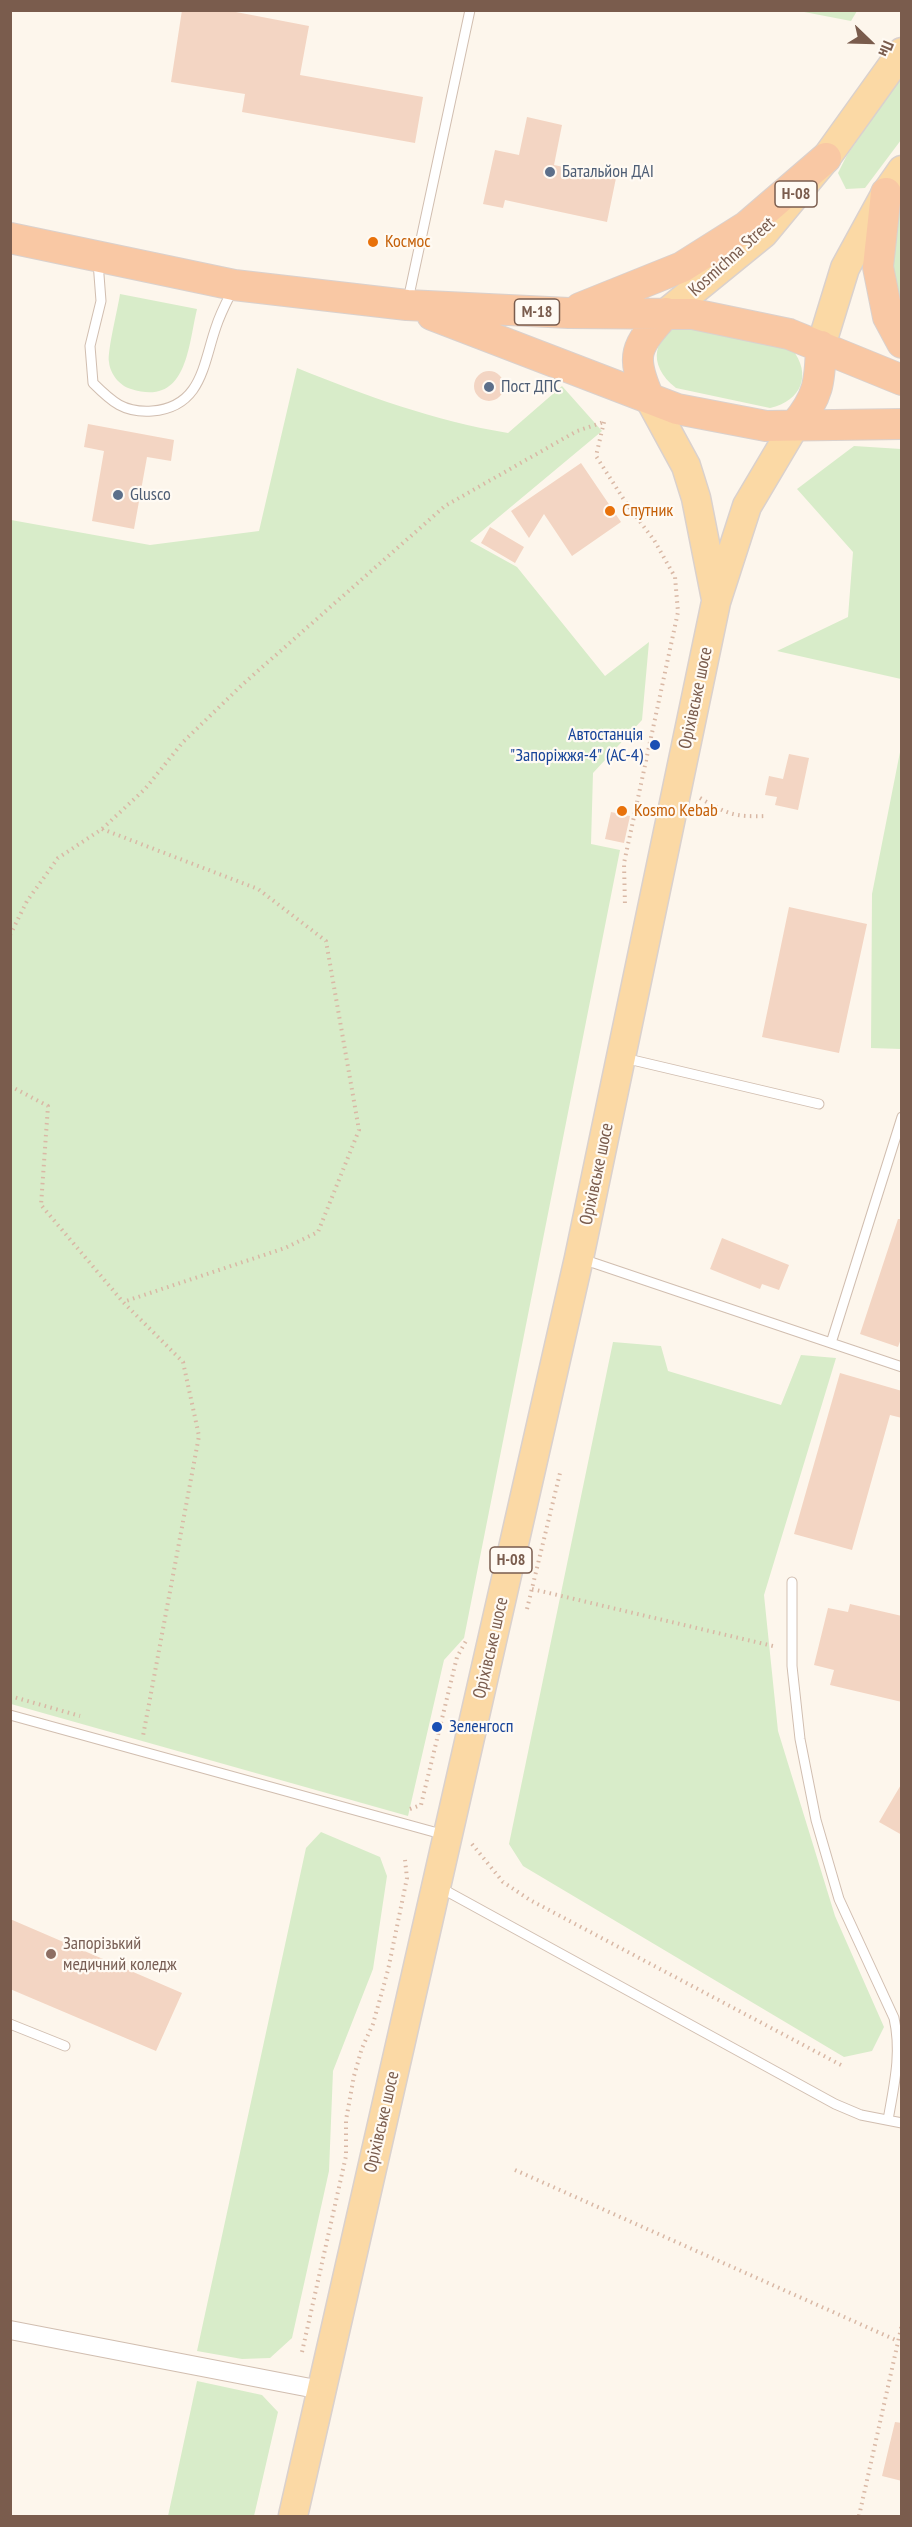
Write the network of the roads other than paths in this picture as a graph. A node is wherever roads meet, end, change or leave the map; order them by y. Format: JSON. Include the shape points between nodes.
{"nodes":[{"id":1,"x":470,"y":10,"type":"edge"},
{"id":2,"x":902,"y":52,"type":"edge"},
{"id":3,"x":826,"y":158,"type":"junction"},
{"id":4,"x":894,"y":182,"type":"edge"},
{"id":5,"x":10,"y":238,"type":"edge"},
{"id":6,"x":98,"y":256,"type":"junction"},
{"id":7,"x":234,"y":285,"type":"junction"},
{"id":8,"x":407,"y":305,"type":"junction"},
{"id":9,"x":569,"y":313,"type":"junction"},
{"id":10,"x":666,"y":313,"type":"junction"},
{"id":11,"x":902,"y":343,"type":"edge"},
{"id":12,"x":820,"y":346,"type":"junction"},
{"id":13,"x":902,"y":380,"type":"edge"},
{"id":14,"x":649,"y":398,"type":"junction"},
{"id":15,"x":902,"y":424,"type":"edge"},
{"id":16,"x":795,"y":425,"type":"junction"},
{"id":17,"x":716,"y":602,"type":"junction"},
{"id":18,"x":621,"y":1057,"type":"junction"},
{"id":19,"x":819,"y":1104,"type":"dead end"},
{"id":20,"x":902,"y":1117,"type":"edge"},
{"id":21,"x":579,"y":1258,"type":"junction"},
{"id":22,"x":831,"y":1343,"type":"junction"},
{"id":23,"x":902,"y":1367,"type":"edge"},
{"id":24,"x":792,"y":1582,"type":"dead end"},
{"id":25,"x":10,"y":1715,"type":"edge"},
{"id":26,"x":460,"y":1840,"type":"junction"},
{"id":27,"x":437,"y":1886,"type":"junction"},
{"id":28,"x":10,"y":2024,"type":"edge"},
{"id":29,"x":65,"y":2046,"type":"dead end"},
{"id":30,"x":888,"y":2120,"type":"junction"},
{"id":31,"x":902,"y":2123,"type":"edge"},
{"id":32,"x":10,"y":2330,"type":"edge"},
{"id":33,"x":308,"y":2388,"type":"junction"},
{"id":34,"x":292,"y":2517,"type":"edge"}],
"edges":[{"from":1,"to":8,"type":"lane"},
{"from":2,"to":3,"type":"main road","name":"Kosmichna Street","number":"Н-08"},
{"from":3,"to":9,"type":"highway","via":[[747,226],[681,267]]},
{"from":3,"to":10,"type":"main road","name":"Kosmichna Street","number":"Н-08","via":[[763,234]]},
{"from":4,"to":11,"type":"highway","via":[[878,267],[888,317]]},
{"from":4,"to":12,"type":"main road","number":"Н-08","via":[[845,268]]},
{"from":5,"to":6,"type":"highway","number":"М-18"},
{"from":6,"to":7,"type":"highway","number":"М-18"},
{"from":6,"to":7,"type":"lane","via":[[101,301],[90,346],[93,383],[113,403],[138,412],[163,410],[185,400],[206,367],[216,327]]},
{"from":7,"to":8,"type":"highway","number":"М-18"},
{"from":8,"to":9,"type":"highway","number":"М-18"},
{"from":8,"to":14,"type":"highway","number":"М-18"},
{"from":9,"to":10,"type":"highway","number":"М-18"},
{"from":10,"to":12,"type":"highway","number":"М-18","via":[[693,314],[789,334]]},
{"from":10,"to":14,"type":"highway","number":"Н-08","via":[[646,335],[639,352],[638,372]]},
{"from":12,"to":13,"type":"highway","number":"М-18"},
{"from":12,"to":16,"type":"highway","number":"Н-08","via":[[819,387]]},
{"from":14,"to":16,"type":"highway","number":"М-18","via":[[676,409],[766,426]]},
{"from":14,"to":17,"type":"main road","name":"Оріхівське шосе","number":"Н-08","via":[[686,466]]},
{"from":15,"to":16,"type":"highway","number":"М-18"},
{"from":16,"to":17,"type":"main road","name":"Оріхівське шосе","number":"Н-08","via":[[747,506]]},
{"from":17,"to":18,"type":"main road","name":"Оріхівське шосе","number":"Н-08"},
{"from":18,"to":19,"type":"lane"},
{"from":18,"to":21,"type":"main road","name":"Оріхівське шосе","number":"Н-08"},
{"from":20,"to":22,"type":"lane"},
{"from":21,"to":22,"type":"lane"},
{"from":21,"to":26,"type":"main road","name":"Оріхівське шосе","number":"Н-08"},
{"from":22,"to":23,"type":"lane"},
{"from":24,"to":30,"type":"lane","via":[[792,1650],[800,1739],[816,1820],[839,1899],[894,2018],[898,2037],[899,2060]]},
{"from":25,"to":26,"type":"lane"},
{"from":26,"to":27,"type":"main road","name":"Оріхівське шосе","number":"Н-08"},
{"from":27,"to":30,"type":"lane","via":[[835,2104],[861,2115]]},
{"from":27,"to":33,"type":"main road","name":"Оріхівське шосе","number":"Н-08"},
{"from":28,"to":29,"type":"lane"},
{"from":30,"to":31,"type":"lane"},
{"from":32,"to":33,"type":"street"},
{"from":33,"to":34,"type":"main road","name":"Оріхівське шосе","number":"Н-08"}]}
